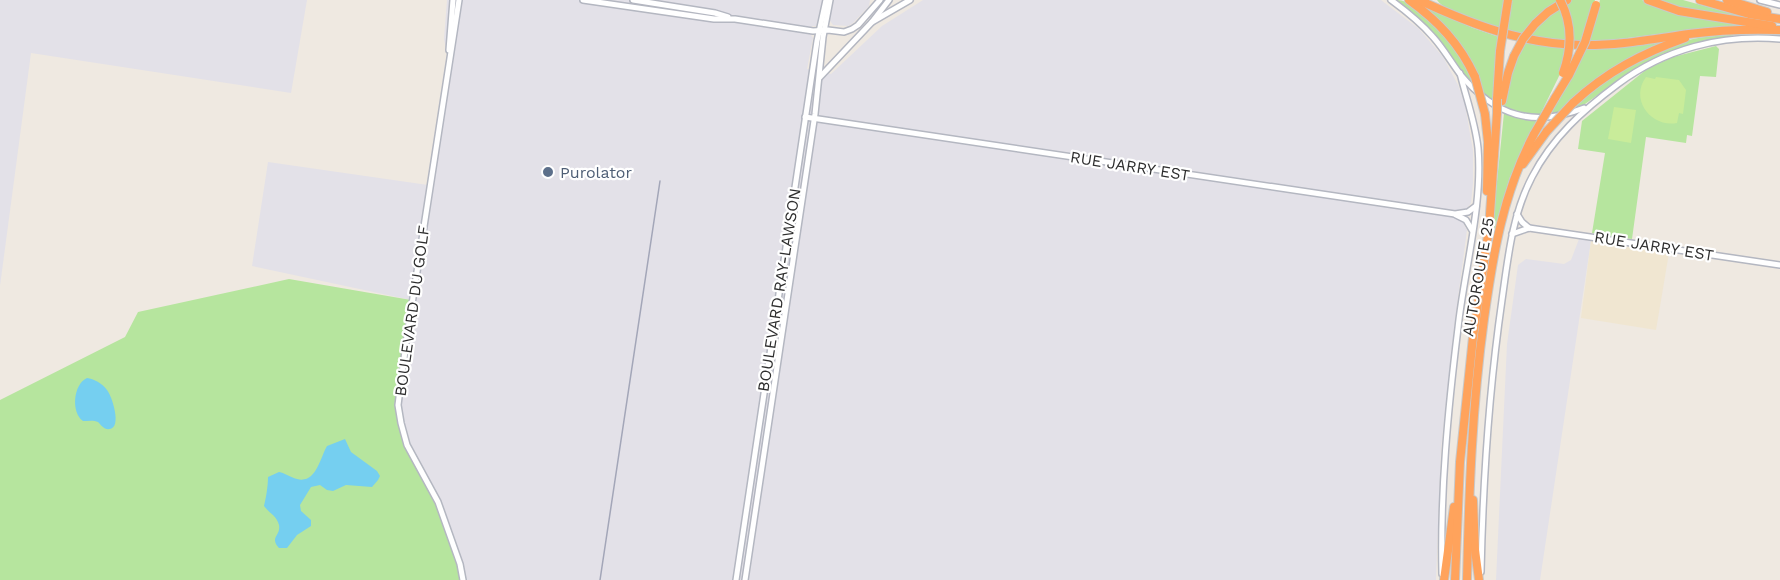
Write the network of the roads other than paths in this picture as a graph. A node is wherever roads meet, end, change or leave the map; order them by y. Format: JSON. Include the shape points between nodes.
{"nodes":[{"id":1,"x":453,"y":0,"type":"edge"},
{"id":2,"x":459,"y":0,"type":"edge"},
{"id":3,"x":583,"y":0,"type":"edge"},
{"id":4,"x":633,"y":0,"type":"edge"},
{"id":5,"x":828,"y":0,"type":"edge"},
{"id":6,"x":880,"y":0,"type":"edge"},
{"id":7,"x":889,"y":0,"type":"edge"},
{"id":8,"x":910,"y":0,"type":"edge"},
{"id":9,"x":1391,"y":0,"type":"edge"},
{"id":10,"x":1409,"y":0,"type":"edge"},
{"id":11,"x":1419,"y":0,"type":"edge"},
{"id":12,"x":1508,"y":0,"type":"edge"},
{"id":13,"x":1560,"y":0,"type":"edge"},
{"id":14,"x":1567,"y":0,"type":"edge"},
{"id":15,"x":1597,"y":0,"type":"edge"},
{"id":16,"x":1700,"y":0,"type":"edge"},
{"id":17,"x":1727,"y":0,"type":"edge"},
{"id":18,"x":1760,"y":0,"type":"edge"},
{"id":19,"x":1649,"y":1,"type":"edge"},
{"id":20,"x":1780,"y":5,"type":"edge"},
{"id":21,"x":1780,"y":18,"type":"edge"},
{"id":22,"x":735,"y":20,"type":"junction"},
{"id":23,"x":872,"y":22,"type":"junction"},
{"id":24,"x":1780,"y":29,"type":"edge"},
{"id":25,"x":822,"y":30,"type":"junction"},
{"id":26,"x":1702,"y":32,"type":"junction"},
{"id":27,"x":1780,"y":39,"type":"edge"},
{"id":28,"x":448,"y":67,"type":"junction"},
{"id":29,"x":1460,"y":73,"type":"junction"},
{"id":30,"x":820,"y":77,"type":"junction"},
{"id":31,"x":1555,"y":98,"type":"junction"},
{"id":32,"x":1500,"y":100,"type":"junction"},
{"id":33,"x":1587,"y":107,"type":"junction"},
{"id":34,"x":805,"y":117,"type":"junction"},
{"id":35,"x":814,"y":118,"type":"junction"},
{"id":36,"x":1518,"y":170,"type":"junction"},
{"id":37,"x":796,"y":179,"type":"junction"},
{"id":38,"x":805,"y":180,"type":"junction"},
{"id":39,"x":1476,"y":206,"type":"junction"},
{"id":40,"x":1455,"y":214,"type":"junction"},
{"id":41,"x":1517,"y":214,"type":"junction"},
{"id":42,"x":1528,"y":228,"type":"junction"},
{"id":43,"x":1472,"y":230,"type":"junction"},
{"id":44,"x":1512,"y":234,"type":"junction"},
{"id":45,"x":1488,"y":237,"type":"junction"},
{"id":46,"x":1780,"y":265,"type":"edge"},
{"id":47,"x":1470,"y":469,"type":"junction"},
{"id":48,"x":1458,"y":482,"type":"junction"},
{"id":49,"x":463,"y":580,"type":"edge"},
{"id":50,"x":736,"y":580,"type":"edge"},
{"id":51,"x":745,"y":580,"type":"edge"},
{"id":52,"x":1443,"y":580,"type":"edge"},
{"id":53,"x":1455,"y":580,"type":"edge"},
{"id":54,"x":1467,"y":580,"type":"edge"},
{"id":55,"x":1480,"y":580,"type":"edge"}],
"edges":[{"from":1,"to":28,"type":"street","name":"BOULEVARD DU GOLF"},
{"from":2,"to":28,"type":"street","name":"BOULEVARD DU GOLF"},
{"from":3,"to":22,"type":"street"},
{"from":4,"to":22,"type":"street","via":[[715,13]]},
{"from":5,"to":25,"type":"street","name":"BOULEVARD RAY-LAWSON"},
{"from":6,"to":25,"type":"street","via":[[852,29]]},
{"from":7,"to":23,"type":"street"},
{"from":8,"to":23,"type":"street"},
{"from":9,"to":29,"type":"street","via":[[1429,32]]},
{"from":10,"to":45,"type":"highway","bridge":true,"via":[[1451,38],[1464,56],[1482,97],[1488,142]]},
{"from":11,"to":26,"type":"highway","via":[[1490,30],[1548,43],[1612,44]]},
{"from":12,"to":32,"type":"highway","name":"AUTOROUTE 25","bridge":true,"via":[[1500,51]]},
{"from":13,"to":31,"type":"highway","bridge":true,"via":[[1568,21],[1570,46]]},
{"from":14,"to":32,"type":"highway","bridge":true,"via":[[1545,15],[1523,39]]},
{"from":15,"to":31,"type":"highway","name":"AUTOROUTE 25","bridge":true,"via":[[1583,46]]},
{"from":16,"to":21,"type":"highway","via":[[1744,13]]},
{"from":17,"to":21,"type":"highway"},
{"from":18,"to":20,"type":"street"},
{"from":19,"to":24,"type":"highway","via":[[1686,12]]},
{"from":22,"to":25,"type":"street"},
{"from":23,"to":30,"type":"street"},
{"from":24,"to":26,"type":"highway"},
{"from":25,"to":30,"type":"street","name":"BOULEVARD RAY-LAWSON"},
{"from":25,"to":34,"type":"street","name":"BOULEVARD RAY-LAWSON"},
{"from":26,"to":36,"type":"highway","bridge":true,"via":[[1654,49],[1600,80],[1547,131]]},
{"from":27,"to":33,"type":"street","via":[[1729,40],[1671,53],[1635,72]]},
{"from":28,"to":49,"type":"street","name":"BOULEVARD DU GOLF","via":[[399,405],[407,445],[438,502]]},
{"from":29,"to":33,"type":"street","via":[[1490,102],[1522,116],[1554,117]]},
{"from":29,"to":39,"type":"street","via":[[1477,141]]},
{"from":30,"to":35,"type":"street","name":"BOULEVARD RAY-LAWSON"},
{"from":31,"to":36,"type":"highway","name":"AUTOROUTE 25","bridge":true},
{"from":32,"to":45,"type":"highway","name":"AUTOROUTE 25","bridge":true},
{"from":33,"to":41,"type":"street","via":[[1545,155]]},
{"from":34,"to":35,"type":"street","name":"RUE JARRY EST"},
{"from":34,"to":37,"type":"street","name":"BOULEVARD RAY-LAWSON"},
{"from":35,"to":38,"type":"street","name":"BOULEVARD RAY-LAWSON"},
{"from":35,"to":40,"type":"street","name":"RUE JARRY EST"},
{"from":36,"to":47,"type":"highway","name":"AUTOROUTE 25","via":[[1493,256],[1480,347]]},
{"from":37,"to":38,"type":"street"},
{"from":37,"to":50,"type":"street","name":"BOULEVARD RAY-LAWSON"},
{"from":38,"to":51,"type":"street","name":"BOULEVARD RAY-LAWSON"},
{"from":39,"to":40,"type":"street","name":"RUE JARRY EST"},
{"from":39,"to":43,"type":"street"},
{"from":40,"to":43,"type":"street","via":[[1466,220]]},
{"from":41,"to":42,"type":"street"},
{"from":41,"to":44,"type":"street"},
{"from":42,"to":44,"type":"street","name":"RUE JARRY EST"},
{"from":42,"to":46,"type":"street","name":"RUE JARRY EST"},
{"from":43,"to":52,"type":"street","via":[[1449,410]]},
{"from":44,"to":55,"type":"street","via":[[1492,376]]},
{"from":45,"to":48,"type":"highway","name":"AUTOROUTE 25"},
{"from":47,"to":54,"type":"highway","name":"AUTOROUTE 25"},
{"from":47,"to":55,"type":"highway"},
{"from":48,"to":52,"type":"highway"},
{"from":48,"to":53,"type":"highway","name":"AUTOROUTE 25"}]}
